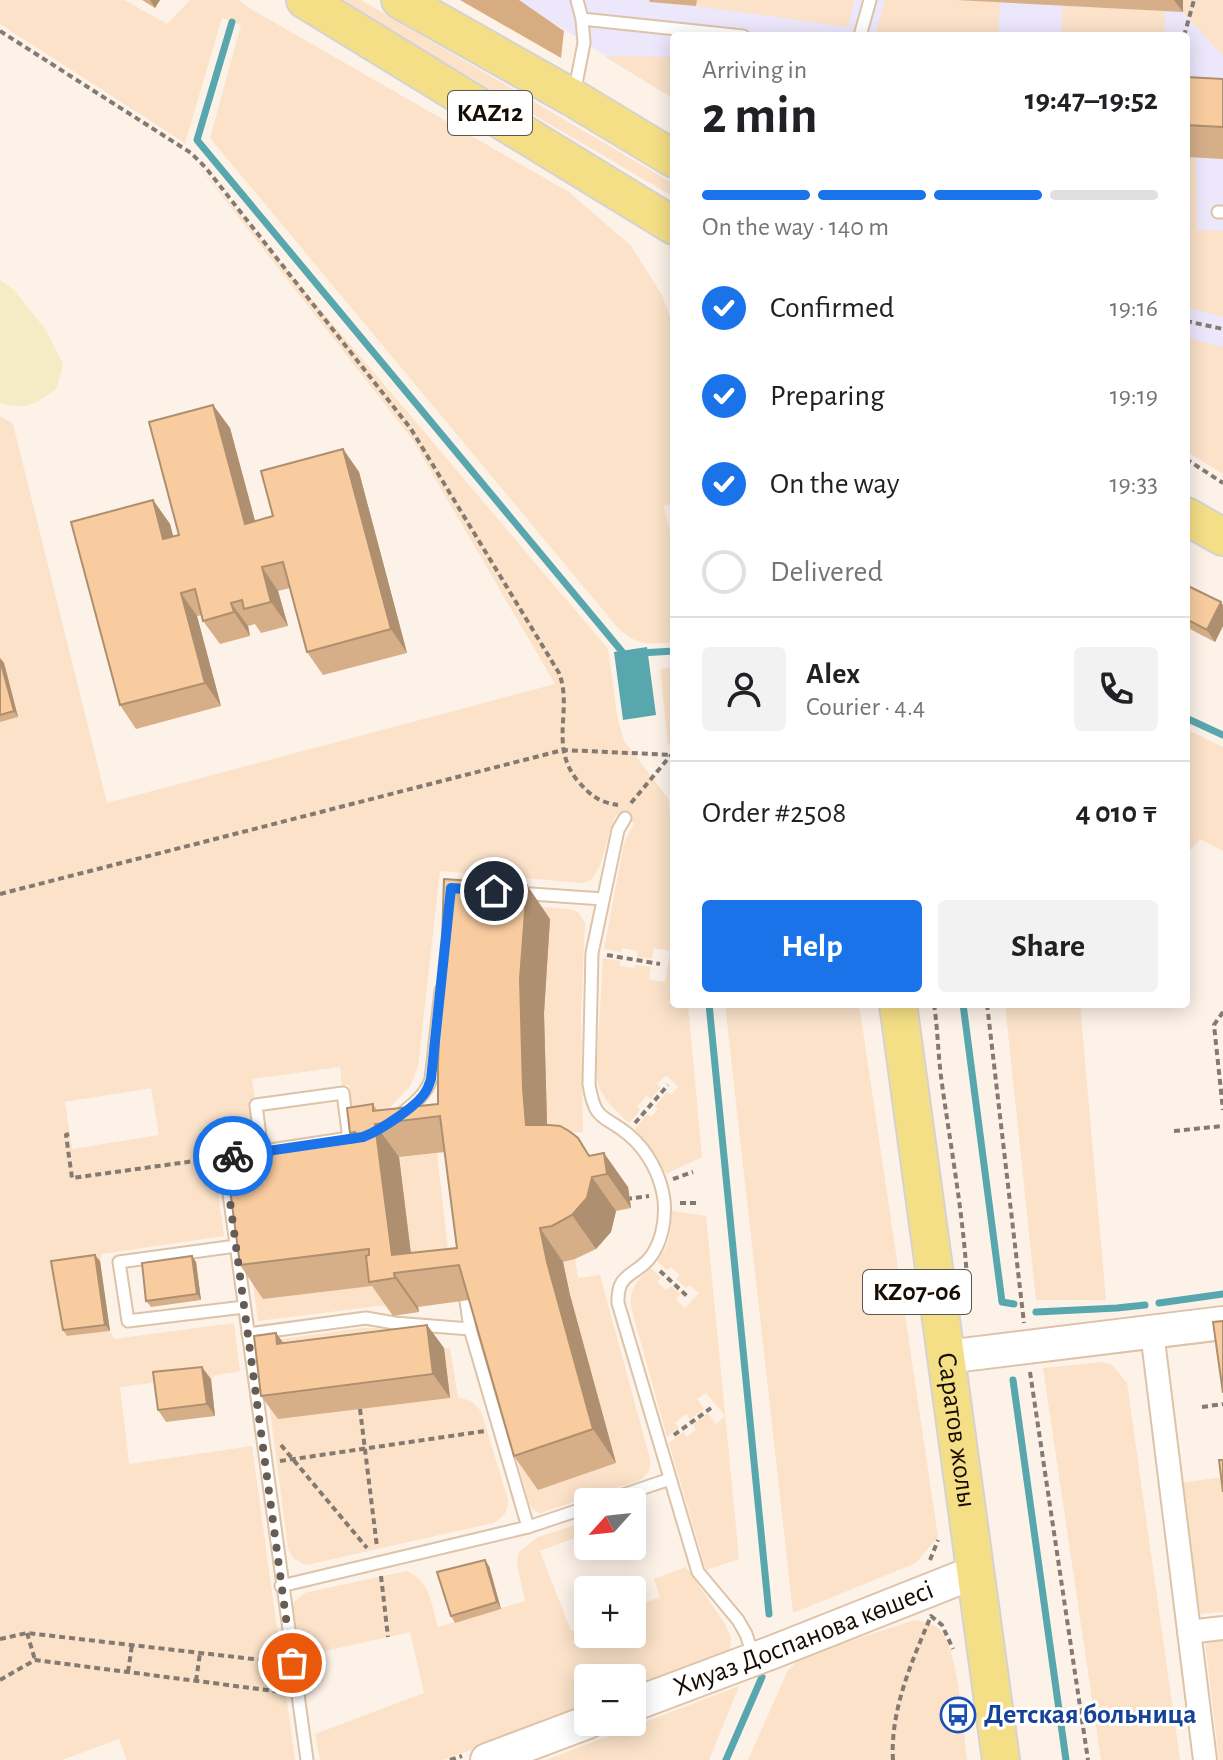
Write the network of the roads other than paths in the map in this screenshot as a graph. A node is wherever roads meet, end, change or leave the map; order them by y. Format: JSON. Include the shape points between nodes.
{"nodes":[{"id":1,"x":305,"y":0,"type":"edge"},
{"id":2,"x":400,"y":0,"type":"edge"},
{"id":3,"x":577,"y":0,"type":"edge"},
{"id":4,"x":870,"y":0,"type":"edge"},
{"id":5,"x":582,"y":19,"type":"junction"},
{"id":6,"x":705,"y":32,"type":"edge"},
{"id":7,"x":861,"y":32,"type":"edge"},
{"id":8,"x":573,"y":98,"type":"junction"},
{"id":9,"x":670,"y":157,"type":"edge"},
{"id":10,"x":670,"y":224,"type":"edge"},
{"id":11,"x":1190,"y":497,"type":"edge"},
{"id":12,"x":1223,"y":516,"type":"edge"},
{"id":13,"x":1190,"y":518,"type":"edge"},
{"id":14,"x":1223,"y":537,"type":"edge"},
{"id":15,"x":625,"y":818,"type":"dead end"},
{"id":16,"x":509,"y":892,"type":"edge"},
{"id":17,"x":603,"y":899,"type":"junction"},
{"id":18,"x":879,"y":1008,"type":"edge"},
{"id":19,"x":899,"y":1008,"type":"edge"},
{"id":20,"x":450,"y":1015,"type":"edge"},
{"id":21,"x":436,"y":1041,"type":"junction"},
{"id":22,"x":441,"y":1087,"type":"edge"},
{"id":23,"x":425,"y":1111,"type":"edge"},
{"id":24,"x":392,"y":1122,"type":"edge"},
{"id":25,"x":349,"y":1139,"type":"junction"},
{"id":26,"x":262,"y":1152,"type":"junction"},
{"id":27,"x":236,"y":1246,"type":"junction"},
{"id":28,"x":466,"y":1301,"type":"edge"},
{"id":29,"x":244,"y":1307,"type":"junction"},
{"id":30,"x":1223,"y":1323,"type":"edge"},
{"id":31,"x":470,"y":1329,"type":"junction"},
{"id":32,"x":1152,"y":1332,"type":"junction"},
{"id":33,"x":248,"y":1334,"type":"junction"},
{"id":34,"x":946,"y":1357,"type":"junction"},
{"id":35,"x":670,"y":1479,"type":"junction"},
{"id":36,"x":643,"y":1488,"type":"edge"},
{"id":37,"x":574,"y":1512,"type":"edge"},
{"id":38,"x":528,"y":1527,"type":"junction"},
{"id":39,"x":966,"y":1576,"type":"junction"},
{"id":40,"x":281,"y":1586,"type":"junction"},
{"id":41,"x":1223,"y":1628,"type":"edge"},
{"id":42,"x":1189,"y":1632,"type":"junction"},
{"id":43,"x":755,"y":1659,"type":"junction"},
{"id":44,"x":646,"y":1700,"type":"edge"},
{"id":45,"x":574,"y":1727,"type":"edge"},
{"id":46,"x":307,"y":1760,"type":"edge"},
{"id":47,"x":487,"y":1760,"type":"edge"},
{"id":48,"x":981,"y":1760,"type":"edge"},
{"id":49,"x":1001,"y":1760,"type":"edge"},
{"id":50,"x":1205,"y":1760,"type":"edge"}],
"edges":[{"from":1,"to":10,"type":"main road","number":"KAZ12"},
{"from":2,"to":8,"type":"main road","number":"KAZ12"},
{"from":3,"to":5,"type":"lane"},
{"from":4,"to":7,"type":"lane"},
{"from":5,"to":6,"type":"lane"},
{"from":5,"to":8,"type":"lane","via":[[584,43]]},
{"from":8,"to":9,"type":"main road","number":"KAZ12"},
{"from":11,"to":12,"type":"main road"},
{"from":13,"to":14,"type":"main road"},
{"from":15,"to":17,"type":"lane"},
{"from":16,"to":17,"type":"lane"},
{"from":17,"to":35,"type":"lane","via":[[592,953],[589,1084],[599,1115],[643,1151],[663,1193],[664,1218],[656,1249],[625,1278],[618,1303]]},
{"from":18,"to":39,"type":"main road","name":"Саратов жолы","number":"KZ07-06"},
{"from":19,"to":34,"type":"main road","name":"Саратов жолы","number":"KZ07-06"},
{"from":20,"to":21,"type":"lane","via":[[445,984]]},
{"from":21,"to":22,"type":"lane"},
{"from":21,"to":25,"type":"lane","via":[[431,1079],[422,1097],[374,1133]]},
{"from":23,"to":24,"type":"lane"},
{"from":25,"to":26,"type":"lane"},
{"from":25,"to":26,"type":"lane","via":[[343,1093],[256,1105]]},
{"from":26,"to":27,"type":"lane","via":[[224,1157]]},
{"from":27,"to":29,"type":"lane"},
{"from":27,"to":29,"type":"lane","via":[[119,1262],[128,1321]]},
{"from":28,"to":31,"type":"lane"},
{"from":29,"to":33,"type":"lane"},
{"from":30,"to":32,"type":"main road"},
{"from":31,"to":33,"type":"lane","via":[[366,1318]]},
{"from":31,"to":38,"type":"lane"},
{"from":32,"to":34,"type":"main road"},
{"from":32,"to":42,"type":"street"},
{"from":33,"to":40,"type":"lane"},
{"from":34,"to":39,"type":"main road","name":"Саратов жолы","number":"KZ07-06"},
{"from":35,"to":36,"type":"lane"},
{"from":35,"to":43,"type":"lane","via":[[698,1572],[738,1620]]},
{"from":37,"to":38,"type":"lane"},
{"from":38,"to":40,"type":"lane"},
{"from":39,"to":43,"type":"main road","name":"Хиуаз Доспанова көшесі"},
{"from":39,"to":48,"type":"main road","name":"Саратов жолы","number":"KZ07-06"},
{"from":39,"to":49,"type":"main road","name":"Саратов жолы","number":"KZ07-06"},
{"from":40,"to":46,"type":"lane"},
{"from":41,"to":42,"type":"street"},
{"from":42,"to":50,"type":"street"},
{"from":43,"to":44,"type":"main road","name":"Хиуаз Доспанова көшесі"},
{"from":45,"to":47,"type":"main road"}]}
